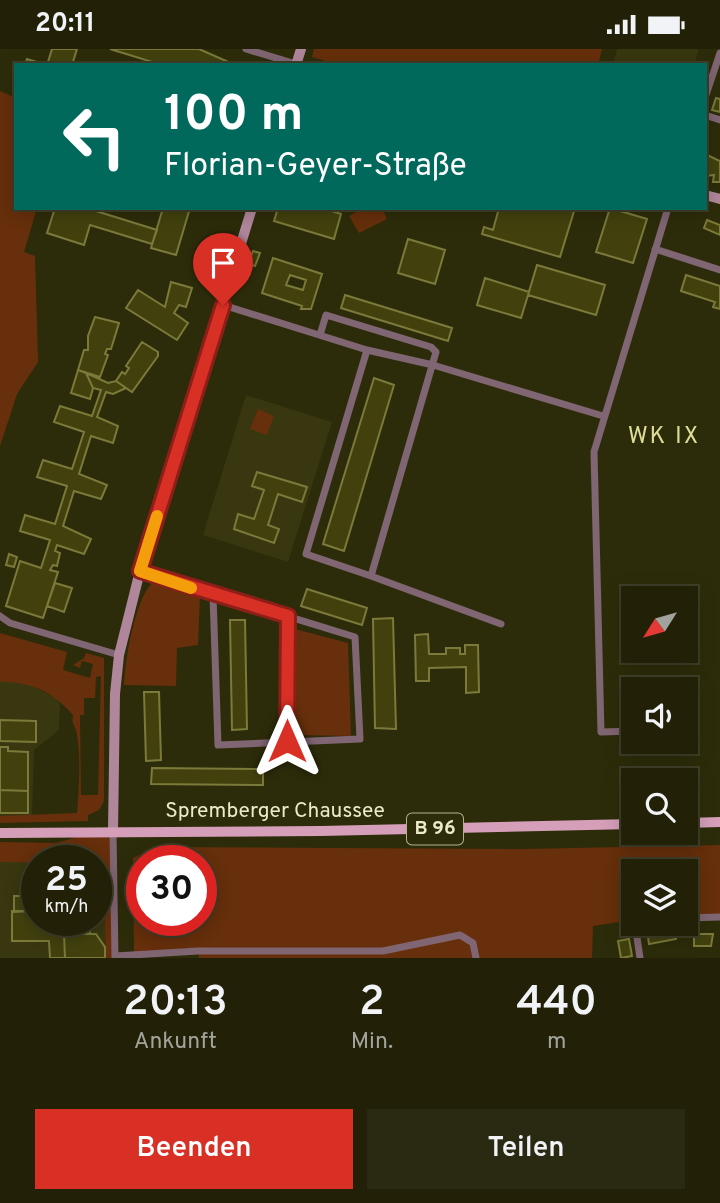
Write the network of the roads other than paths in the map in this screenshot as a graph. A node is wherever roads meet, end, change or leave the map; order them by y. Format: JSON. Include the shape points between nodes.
{"nodes":[{"id":1,"x":246,"y":49,"type":"edge"},
{"id":2,"x":720,"y":56,"type":"edge"},
{"id":3,"x":290,"y":63,"type":"edge"},
{"id":4,"x":707,"y":92,"type":"edge"},
{"id":5,"x":251,"y":210,"type":"edge"},
{"id":6,"x":667,"y":210,"type":"edge"},
{"id":7,"x":655,"y":249,"type":"junction"},
{"id":8,"x":720,"y":270,"type":"edge"},
{"id":9,"x":223,"y":305,"type":"junction"},
{"id":10,"x":320,"y":335,"type":"junction"},
{"id":11,"x":367,"y":350,"type":"junction"},
{"id":12,"x":433,"y":365,"type":"junction"},
{"id":13,"x":603,"y":416,"type":"junction"},
{"id":14,"x":140,"y":571,"type":"junction"},
{"id":15,"x":371,"y":576,"type":"junction"},
{"id":16,"x":213,"y":596,"type":"junction"},
{"id":17,"x":0,"y":616,"type":"edge"},
{"id":18,"x":288,"y":616,"type":"junction"},
{"id":19,"x":500,"y":624,"type":"dead end"},
{"id":20,"x":119,"y":655,"type":"junction"},
{"id":21,"x":621,"y":731,"type":"edge"},
{"id":22,"x":287,"y":741,"type":"junction"},
{"id":23,"x":720,"y":822,"type":"edge"},
{"id":24,"x":698,"y":823,"type":"edge"},
{"id":25,"x":621,"y":824,"type":"edge"},
{"id":26,"x":113,"y":831,"type":"junction"},
{"id":27,"x":0,"y":833,"type":"edge"},
{"id":28,"x":720,"y":917,"type":"edge"},
{"id":29,"x":698,"y":918,"type":"edge"},
{"id":30,"x":637,"y":936,"type":"edge"},
{"id":31,"x":115,"y":957,"type":"edge"},
{"id":32,"x":476,"y":958,"type":"edge"},
{"id":33,"x":640,"y":958,"type":"edge"}],
"edges":[{"from":1,"to":3,"type":"street"},
{"from":2,"to":4,"type":"street"},
{"from":5,"to":9,"type":"street"},
{"from":6,"to":7,"type":"street"},
{"from":7,"to":8,"type":"street"},
{"from":7,"to":13,"type":"street"},
{"from":9,"to":10,"type":"street"},
{"from":9,"to":14,"type":"street"},
{"from":10,"to":11,"type":"street"},
{"from":10,"to":12,"type":"street","via":[[326,315],[431,347],[436,352]]},
{"from":11,"to":12,"type":"street"},
{"from":11,"to":15,"type":"street","via":[[306,554]]},
{"from":12,"to":13,"type":"street"},
{"from":12,"to":15,"type":"street"},
{"from":13,"to":21,"type":"street","via":[[594,452],[601,732]]},
{"from":14,"to":16,"type":"street"},
{"from":14,"to":20,"type":"street"},
{"from":15,"to":19,"type":"street"},
{"from":16,"to":18,"type":"street"},
{"from":16,"to":22,"type":"street","via":[[218,745]]},
{"from":17,"to":20,"type":"street","via":[[10,623]]},
{"from":18,"to":22,"type":"street"},
{"from":18,"to":22,"type":"street","via":[[355,637],[360,739]]},
{"from":20,"to":26,"type":"street","via":[[114,694]]},
{"from":23,"to":24,"type":"main road"},
{"from":25,"to":26,"type":"main road","name":"Spremberger Chaussee","number":"B 96"},
{"from":26,"to":27,"type":"main road","name":"Spremberger Chaussee","number":"B 96"},
{"from":26,"to":31,"type":"street"},
{"from":28,"to":29,"type":"street"},
{"from":30,"to":33,"type":"street"},
{"from":31,"to":32,"type":"street","via":[[198,951],[383,951],[460,935],[473,943]]}]}
